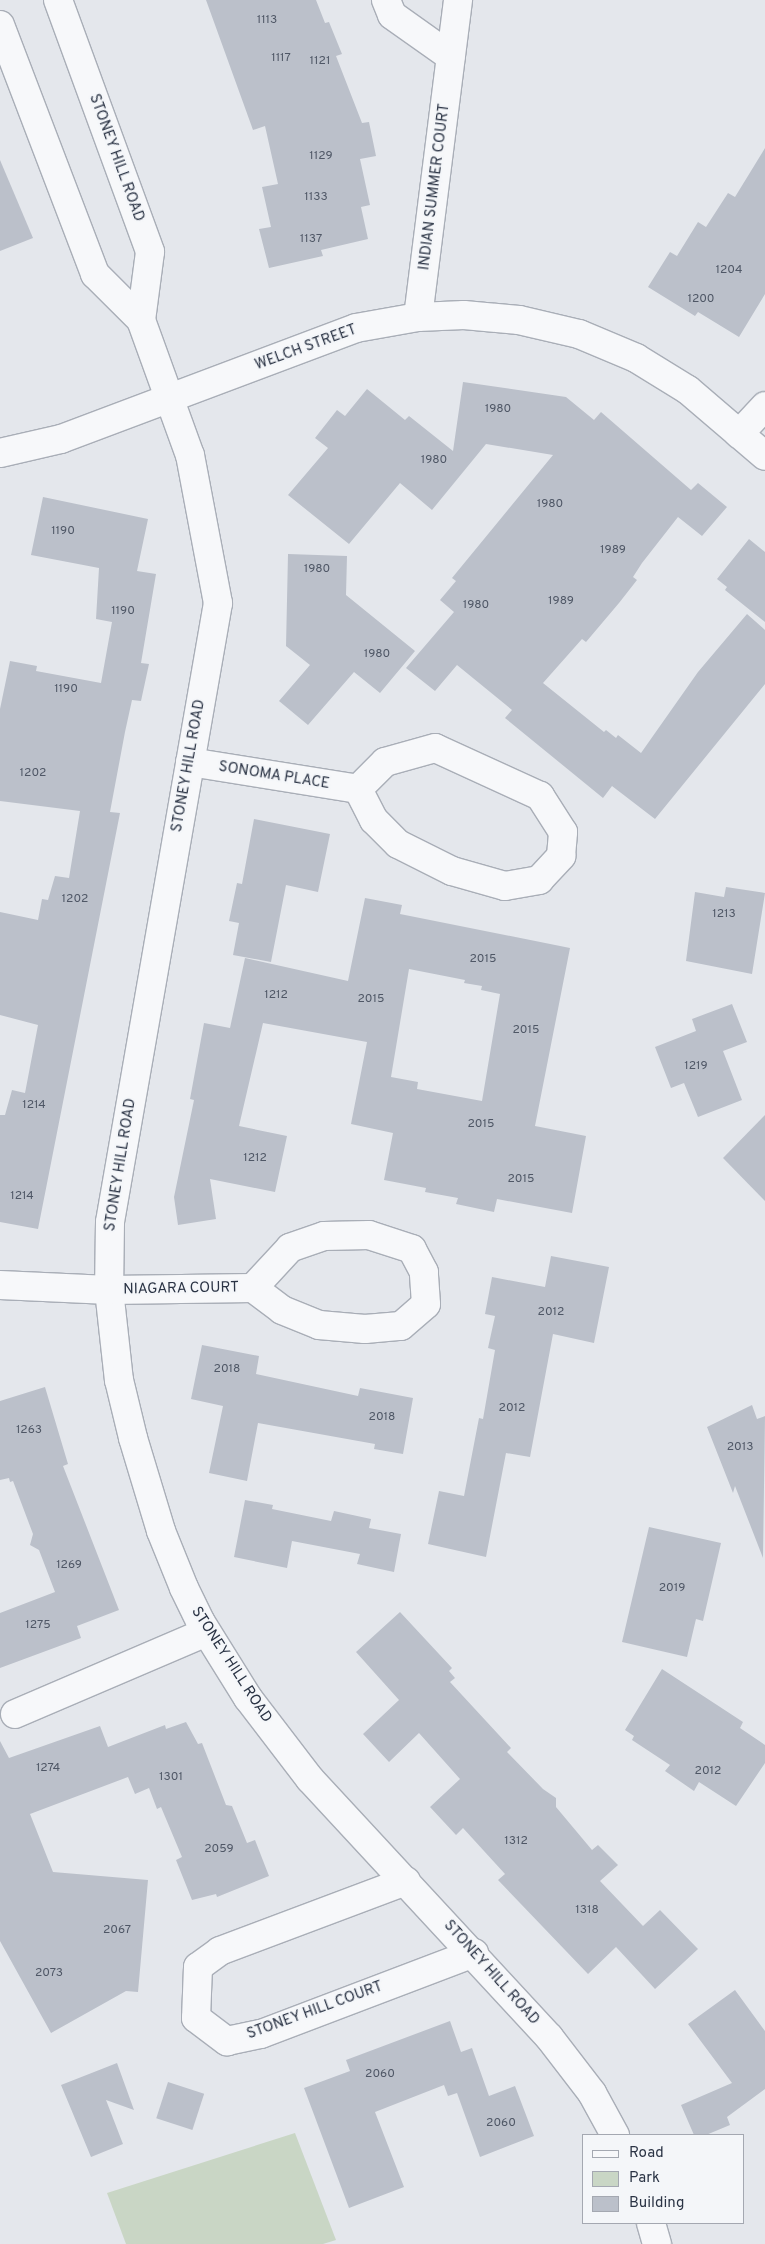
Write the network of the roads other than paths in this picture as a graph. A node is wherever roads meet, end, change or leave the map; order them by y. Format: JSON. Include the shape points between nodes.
{"nodes":[{"id":1,"x":58,"y":0,"type":"edge"},
{"id":2,"x":386,"y":0,"type":"edge"},
{"id":3,"x":458,"y":0,"type":"edge"},
{"id":4,"x":0,"y":25,"type":"edge"},
{"id":5,"x":451,"y":57,"type":"junction"},
{"id":6,"x":418,"y":317,"type":"junction"},
{"id":7,"x":141,"y":320,"type":"junction"},
{"id":8,"x":170,"y":398,"type":"junction"},
{"id":9,"x":765,"y":406,"type":"edge"},
{"id":10,"x":740,"y":434,"type":"junction"},
{"id":11,"x":0,"y":453,"type":"edge"},
{"id":12,"x":765,"y":456,"type":"edge"},
{"id":13,"x":190,"y":762,"type":"junction"},
{"id":14,"x":358,"y":789,"type":"junction"},
{"id":15,"x":0,"y":1285,"type":"edge"},
{"id":16,"x":253,"y":1288,"type":"junction"},
{"id":17,"x":109,"y":1290,"type":"junction"},
{"id":18,"x":206,"y":1632,"type":"junction"},
{"id":19,"x":14,"y":1714,"type":"dead end"},
{"id":20,"x":406,"y":1881,"type":"junction"},
{"id":21,"x":474,"y":1952,"type":"junction"},
{"id":22,"x":614,"y":2134,"type":"edge"},
{"id":23,"x":651,"y":2224,"type":"edge"},
{"id":24,"x":656,"y":2244,"type":"edge"}],
"edges":[{"from":1,"to":7,"type":"street","name":"STONEY HILL ROAD","via":[[150,252]]},
{"from":2,"to":5,"type":"street","via":[[392,15]]},
{"from":3,"to":5,"type":"street","name":"INDIAN SUMMER COURT"},
{"from":4,"to":7,"type":"street","name":"STONEY HILL ROAD","via":[[95,274]]},
{"from":5,"to":6,"type":"street","name":"INDIAN SUMMER COURT"},
{"from":6,"to":8,"type":"street","name":"WELCH STREET","via":[[356,328]]},
{"from":6,"to":10,"type":"street","name":"WELCH STREET","via":[[464,315],[519,320],[579,334],[636,358],[688,390]]},
{"from":7,"to":8,"type":"street","name":"STONEY HILL ROAD"},
{"from":8,"to":11,"type":"street","name":"WELCH STREET","via":[[61,439]]},
{"from":8,"to":13,"type":"street","name":"STONEY HILL ROAD","via":[[190,455],[218,603]]},
{"from":9,"to":10,"type":"street"},
{"from":10,"to":12,"type":"street","name":"WELCH STREET"},
{"from":13,"to":14,"type":"street","name":"SONOMA PLACE"},
{"from":13,"to":17,"type":"street","name":"STONEY HILL ROAD","via":[[110,1222]]},
{"from":14,"to":14,"type":"street","via":[[385,762],[435,748],[540,796],[563,832],[561,856],[539,880],[505,886],[452,871],[398,844],[374,820]]},
{"from":15,"to":17,"type":"street","name":"NIAGARA COURT"},
{"from":16,"to":16,"type":"street","name":"NIAGARA COURT","via":[[290,1248],[324,1236],[370,1235],[412,1249],[424,1272],[426,1304],[401,1326],[365,1329],[319,1325],[282,1310]]},
{"from":16,"to":17,"type":"street","name":"NIAGARA COURT"},
{"from":17,"to":18,"type":"street","name":"STONEY HILL ROAD","via":[[119,1380],[133,1438],[160,1531]]},
{"from":18,"to":19,"type":"street"},
{"from":18,"to":20,"type":"street","name":"STONEY HILL ROAD","via":[[248,1698],[310,1779]]},
{"from":20,"to":21,"type":"street","name":"STONEY HILL ROAD"},
{"from":20,"to":21,"type":"street","name":"STONEY HILL COURT","via":[[220,1951],[198,1966],[196,2018],[227,2041],[260,2034]]},
{"from":21,"to":22,"type":"street","name":"STONEY HILL ROAD","via":[[549,2037],[592,2093]]},
{"from":23,"to":24,"type":"street"}]}
